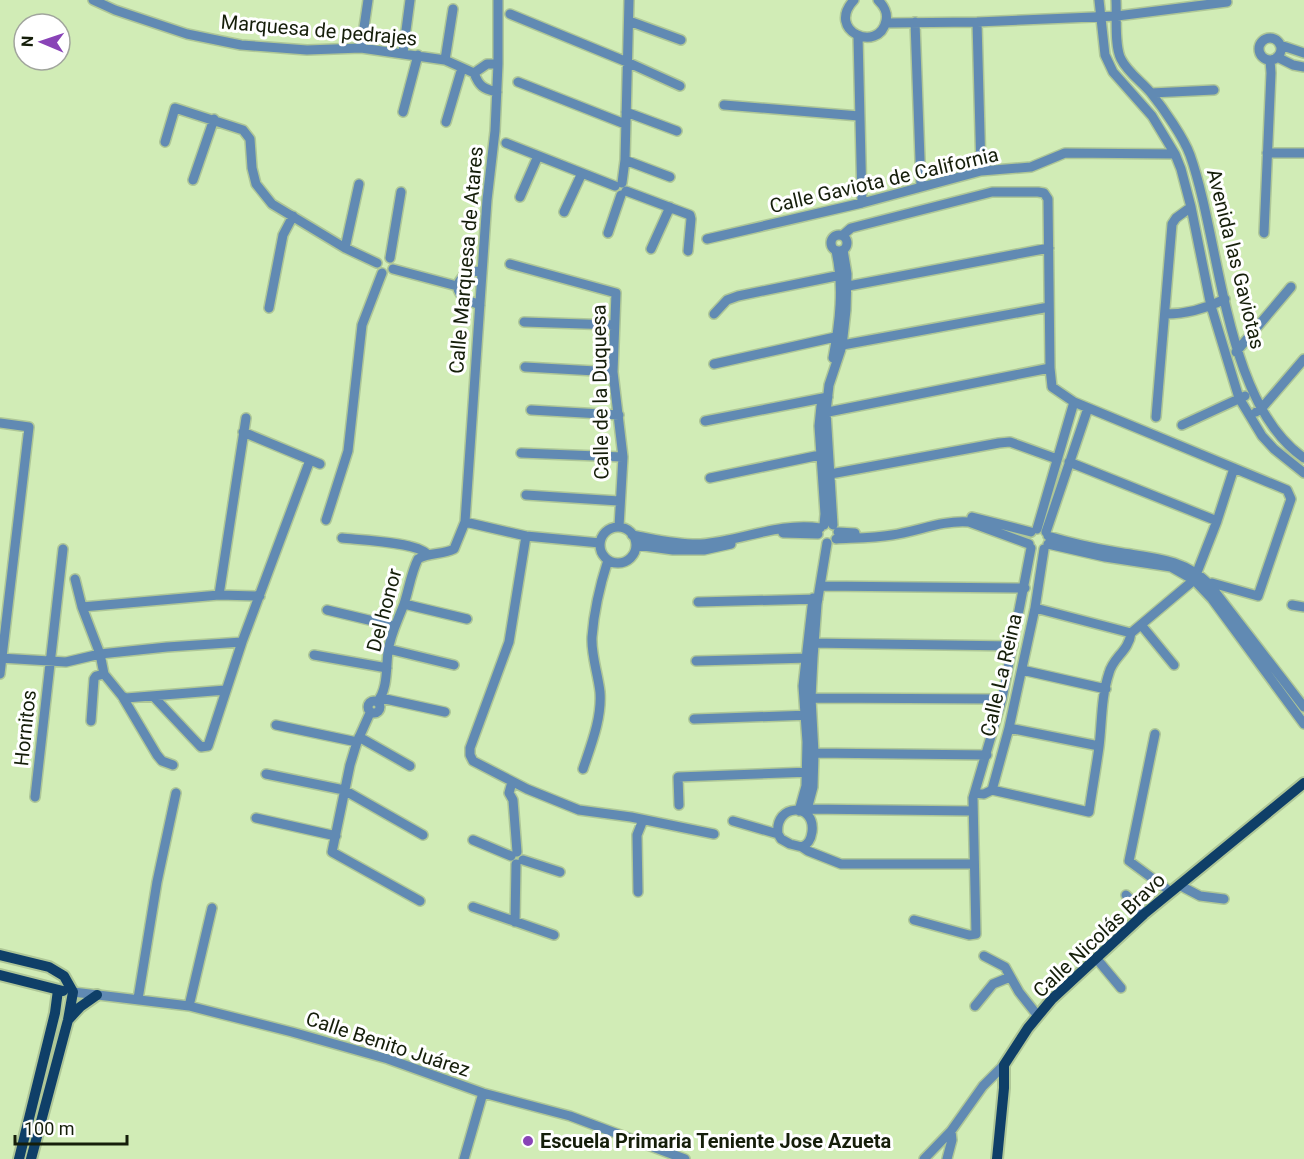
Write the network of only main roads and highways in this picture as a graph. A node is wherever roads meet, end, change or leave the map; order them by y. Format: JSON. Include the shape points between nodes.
{"nodes":[{"id":1,"x":1304,"y":783,"type":"edge"},
{"id":2,"x":0,"y":955,"type":"edge"},
{"id":3,"x":49,"y":966,"type":"junction"},
{"id":4,"x":0,"y":975,"type":"edge"},
{"id":5,"x":53,"y":989,"type":"junction"},
{"id":6,"x":73,"y":992,"type":"junction"},
{"id":7,"x":97,"y":995,"type":"road end"},
{"id":8,"x":68,"y":1020,"type":"junction"},
{"id":9,"x":20,"y":1154,"type":"edge"},
{"id":10,"x":31,"y":1157,"type":"edge"},
{"id":11,"x":997,"y":1159,"type":"edge"}],
"edges":[{"from":1,"to":11,"type":"main road","name":"Calle Nicolás Bravo","via":[[1144,914],[1052,999],[1028,1028],[1005,1065]]},
{"from":2,"to":3,"type":"main road"},
{"from":3,"to":5,"type":"main road","via":[[45,975]]},
{"from":3,"to":6,"type":"main road","via":[[64,976]]},
{"from":4,"to":5,"type":"main road","name":"Calle Benito Juárez"},
{"from":5,"to":6,"type":"main road","name":"Calle Benito Juárez"},
{"from":5,"to":9,"type":"main road","via":[[54,1012]]},
{"from":6,"to":8,"type":"main road"},
{"from":7,"to":8,"type":"main road"},
{"from":8,"to":10,"type":"main road"},
{"from":9,"to":10,"type":"main road"}]}
